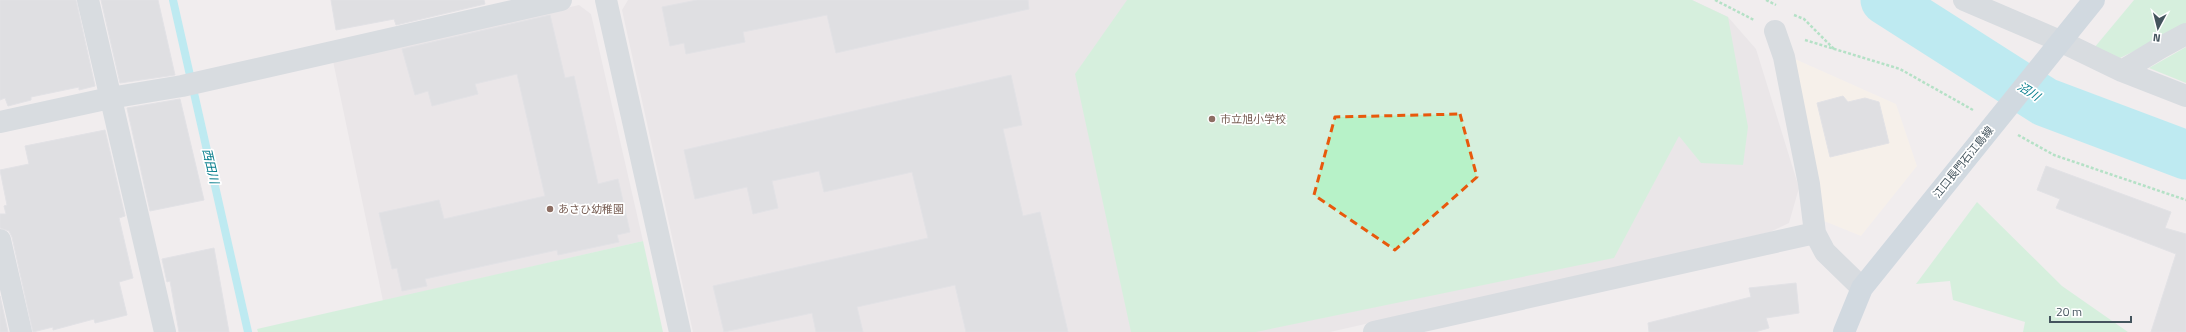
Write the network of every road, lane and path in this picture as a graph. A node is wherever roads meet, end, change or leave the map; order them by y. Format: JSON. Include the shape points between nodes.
{"nodes":[{"id":1,"x":88,"y":0,"type":"edge"},
{"id":2,"x":561,"y":0,"type":"edge"},
{"id":3,"x":606,"y":0,"type":"edge"},
{"id":4,"x":1715,"y":0,"type":"edge"},
{"id":5,"x":1766,"y":0,"type":"edge"},
{"id":6,"x":1964,"y":0,"type":"edge"},
{"id":7,"x":2094,"y":0,"type":"edge"},
{"id":8,"x":1778,"y":6,"type":"dead end"},
{"id":9,"x":1791,"y":13,"type":"dead end"},
{"id":10,"x":1775,"y":31,"type":"junction"},
{"id":11,"x":2186,"y":34,"type":"edge"},
{"id":12,"x":2060,"y":41,"type":"junction"},
{"id":13,"x":1835,"y":49,"type":"junction"},
{"id":14,"x":2122,"y":72,"type":"junction"},
{"id":15,"x":2186,"y":96,"type":"edge"},
{"id":16,"x":110,"y":98,"type":"junction"},
{"id":17,"x":0,"y":122,"type":"edge"},
{"id":18,"x":1995,"y":122,"type":"junction"},
{"id":19,"x":2186,"y":200,"type":"edge"},
{"id":20,"x":1816,"y":233,"type":"junction"},
{"id":21,"x":0,"y":240,"type":"edge"},
{"id":22,"x":1862,"y":288,"type":"junction"},
{"id":23,"x":21,"y":332,"type":"edge"},
{"id":24,"x":165,"y":332,"type":"edge"},
{"id":25,"x":680,"y":332,"type":"edge"},
{"id":26,"x":1374,"y":332,"type":"edge"},
{"id":27,"x":1844,"y":332,"type":"edge"}],
"edges":[{"from":1,"to":16,"type":"street"},
{"from":2,"to":16,"type":"street","via":[[192,84]]},
{"from":3,"to":25,"type":"street"},
{"from":4,"to":10,"type":"path"},
{"from":5,"to":8,"type":"path"},
{"from":6,"to":12,"type":"street"},
{"from":7,"to":12,"type":"main road","name":"江口長門石江島線"},
{"from":9,"to":13,"type":"path","via":[[1804,19]]},
{"from":10,"to":13,"type":"path"},
{"from":10,"to":20,"type":"street","via":[[1784,57]]},
{"from":11,"to":14,"type":"street"},
{"from":12,"to":14,"type":"street"},
{"from":12,"to":18,"type":"main road","name":"江口長門石江島線"},
{"from":13,"to":18,"type":"path","via":[[1900,69]]},
{"from":14,"to":15,"type":"street"},
{"from":16,"to":17,"type":"street"},
{"from":16,"to":24,"type":"street"},
{"from":18,"to":19,"type":"path","via":[[2054,155]]},
{"from":18,"to":22,"type":"main road","name":"江口長門石江島線"},
{"from":20,"to":22,"type":"street","via":[[1825,252]]},
{"from":20,"to":26,"type":"street"},
{"from":21,"to":23,"type":"street"},
{"from":22,"to":27,"type":"main road","name":"江口長門石江島線"}]}
